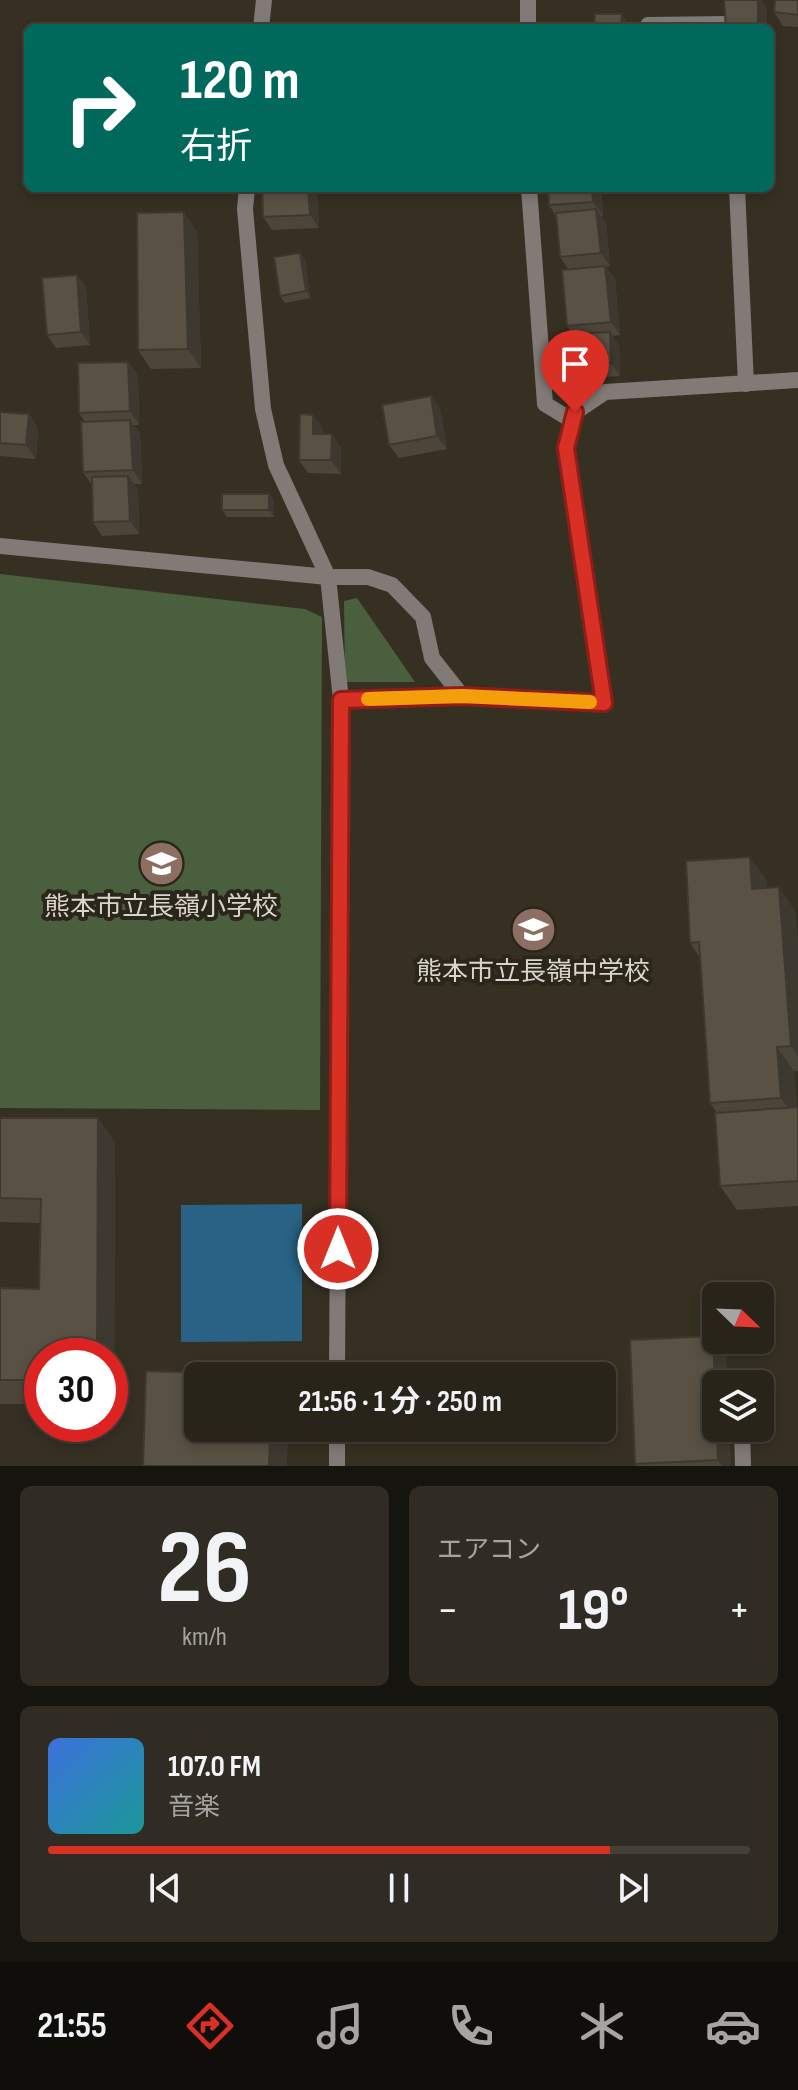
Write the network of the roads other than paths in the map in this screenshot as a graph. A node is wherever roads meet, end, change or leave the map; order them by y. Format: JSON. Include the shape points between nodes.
{"nodes":[{"id":1,"x":264,"y":0,"type":"edge"},
{"id":2,"x":528,"y":0,"type":"edge"},
{"id":3,"x":729,"y":21,"type":"edge"},
{"id":4,"x":261,"y":24,"type":"edge"},
{"id":5,"x":528,"y":24,"type":"edge"},
{"id":6,"x":668,"y":24,"type":"edge"},
{"id":7,"x":247,"y":192,"type":"edge"},
{"id":8,"x":529,"y":192,"type":"edge"},
{"id":9,"x":737,"y":192,"type":"edge"},
{"id":10,"x":798,"y":380,"type":"edge"},
{"id":11,"x":746,"y":384,"type":"junction"},
{"id":12,"x":573,"y":421,"type":"junction"},
{"id":13,"x":0,"y":546,"type":"edge"},
{"id":14,"x":328,"y":577,"type":"junction"},
{"id":15,"x":462,"y":696,"type":"junction"},
{"id":16,"x":341,"y":700,"type":"junction"},
{"id":17,"x":337,"y":1362,"type":"edge"},
{"id":18,"x":337,"y":1442,"type":"edge"},
{"id":19,"x":742,"y":1442,"type":"edge"},
{"id":20,"x":337,"y":1466,"type":"edge"},
{"id":21,"x":743,"y":1466,"type":"edge"}],
"edges":[{"from":1,"to":4,"type":"street"},
{"from":2,"to":5,"type":"street"},
{"from":3,"to":6,"type":"street"},
{"from":7,"to":14,"type":"street","via":[[263,409],[276,465]]},
{"from":8,"to":12,"type":"street","via":[[545,404]]},
{"from":9,"to":11,"type":"street"},
{"from":10,"to":11,"type":"street"},
{"from":11,"to":12,"type":"street","via":[[605,392],[575,412]]},
{"from":12,"to":15,"type":"street","via":[[566,448],[604,703]]},
{"from":13,"to":14,"type":"street"},
{"from":14,"to":15,"type":"street","via":[[368,577],[392,585],[423,617],[432,658]]},
{"from":14,"to":16,"type":"street"},
{"from":15,"to":16,"type":"street"},
{"from":16,"to":17,"type":"street"},
{"from":18,"to":20,"type":"street"},
{"from":19,"to":21,"type":"street"}]}
